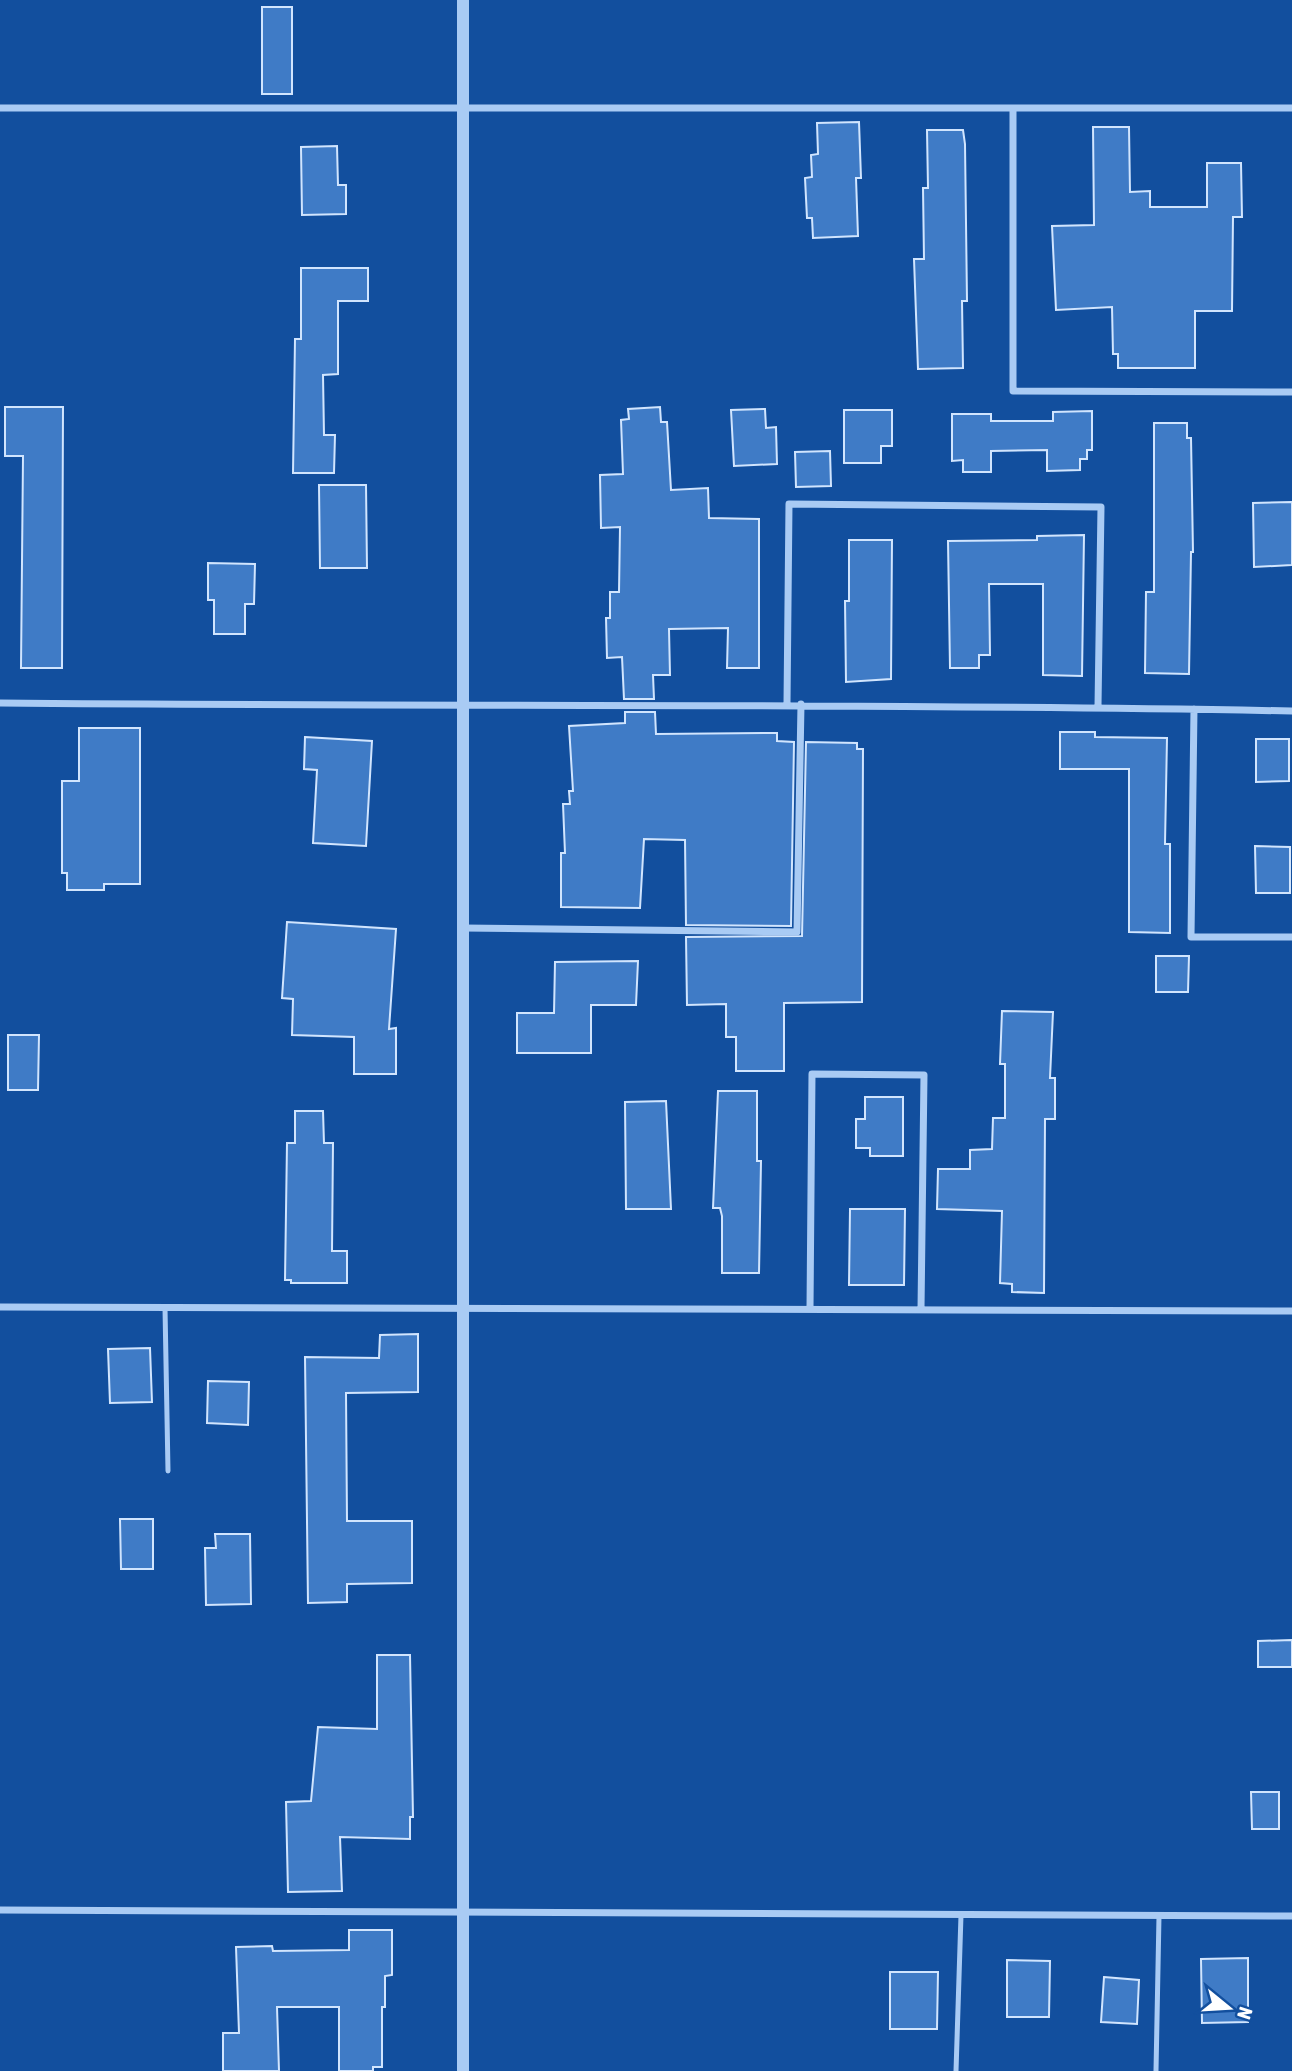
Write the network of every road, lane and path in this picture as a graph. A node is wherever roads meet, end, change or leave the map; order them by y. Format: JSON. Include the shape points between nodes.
{"nodes":[{"id":1,"x":463,"y":0,"type":"edge"},
{"id":2,"x":463,"y":106,"type":"junction"},
{"id":3,"x":0,"y":108,"type":"edge"},
{"id":4,"x":1292,"y":108,"type":"edge"},
{"id":5,"x":1013,"y":109,"type":"junction"},
{"id":6,"x":1292,"y":392,"type":"edge"},
{"id":7,"x":0,"y":703,"type":"edge"},
{"id":8,"x":787,"y":704,"type":"junction"},
{"id":9,"x":801,"y":704,"type":"junction"},
{"id":10,"x":1098,"y":706,"type":"junction"},
{"id":11,"x":465,"y":707,"type":"junction"},
{"id":12,"x":1194,"y":709,"type":"junction"},
{"id":13,"x":1292,"y":711,"type":"edge"},
{"id":14,"x":461,"y":928,"type":"junction"},
{"id":15,"x":1292,"y":937,"type":"edge"},
{"id":16,"x":0,"y":1307,"type":"edge"},
{"id":17,"x":165,"y":1308,"type":"junction"},
{"id":18,"x":810,"y":1308,"type":"junction"},
{"id":19,"x":464,"y":1309,"type":"junction"},
{"id":20,"x":921,"y":1309,"type":"junction"},
{"id":21,"x":1292,"y":1311,"type":"edge"},
{"id":22,"x":168,"y":1471,"type":"dead end"},
{"id":23,"x":0,"y":1910,"type":"edge"},
{"id":24,"x":463,"y":1910,"type":"junction"},
{"id":25,"x":961,"y":1915,"type":"junction"},
{"id":26,"x":1159,"y":1916,"type":"junction"},
{"id":27,"x":1292,"y":1916,"type":"edge"},
{"id":28,"x":463,"y":2071,"type":"edge"},
{"id":29,"x":956,"y":2071,"type":"edge"},
{"id":30,"x":1156,"y":2071,"type":"edge"}],
"edges":[{"from":1,"to":2,"type":"street"},
{"from":2,"to":3,"type":"street"},
{"from":2,"to":5,"type":"street"},
{"from":2,"to":11,"type":"street"},
{"from":4,"to":5,"type":"street"},
{"from":5,"to":6,"type":"street","via":[[1013,391]]},
{"from":7,"to":11,"type":"street"},
{"from":8,"to":9,"type":"street"},
{"from":8,"to":10,"type":"street","via":[[789,504],[802,504],[1101,507]]},
{"from":8,"to":11,"type":"street"},
{"from":9,"to":10,"type":"street"},
{"from":9,"to":14,"type":"street","via":[[797,932]]},
{"from":10,"to":12,"type":"street"},
{"from":11,"to":14,"type":"street"},
{"from":12,"to":13,"type":"street"},
{"from":12,"to":15,"type":"street","via":[[1191,937]]},
{"from":14,"to":19,"type":"street"},
{"from":16,"to":17,"type":"street"},
{"from":17,"to":19,"type":"street"},
{"from":17,"to":22,"type":"lane"},
{"from":18,"to":19,"type":"street"},
{"from":18,"to":20,"type":"street"},
{"from":18,"to":20,"type":"street","via":[[812,1074],[840,1074],[924,1075]]},
{"from":19,"to":24,"type":"street"},
{"from":20,"to":21,"type":"street"},
{"from":23,"to":24,"type":"street"},
{"from":24,"to":25,"type":"street"},
{"from":24,"to":28,"type":"street"},
{"from":25,"to":26,"type":"street"},
{"from":25,"to":29,"type":"lane"},
{"from":26,"to":27,"type":"street"},
{"from":26,"to":30,"type":"lane"}]}
